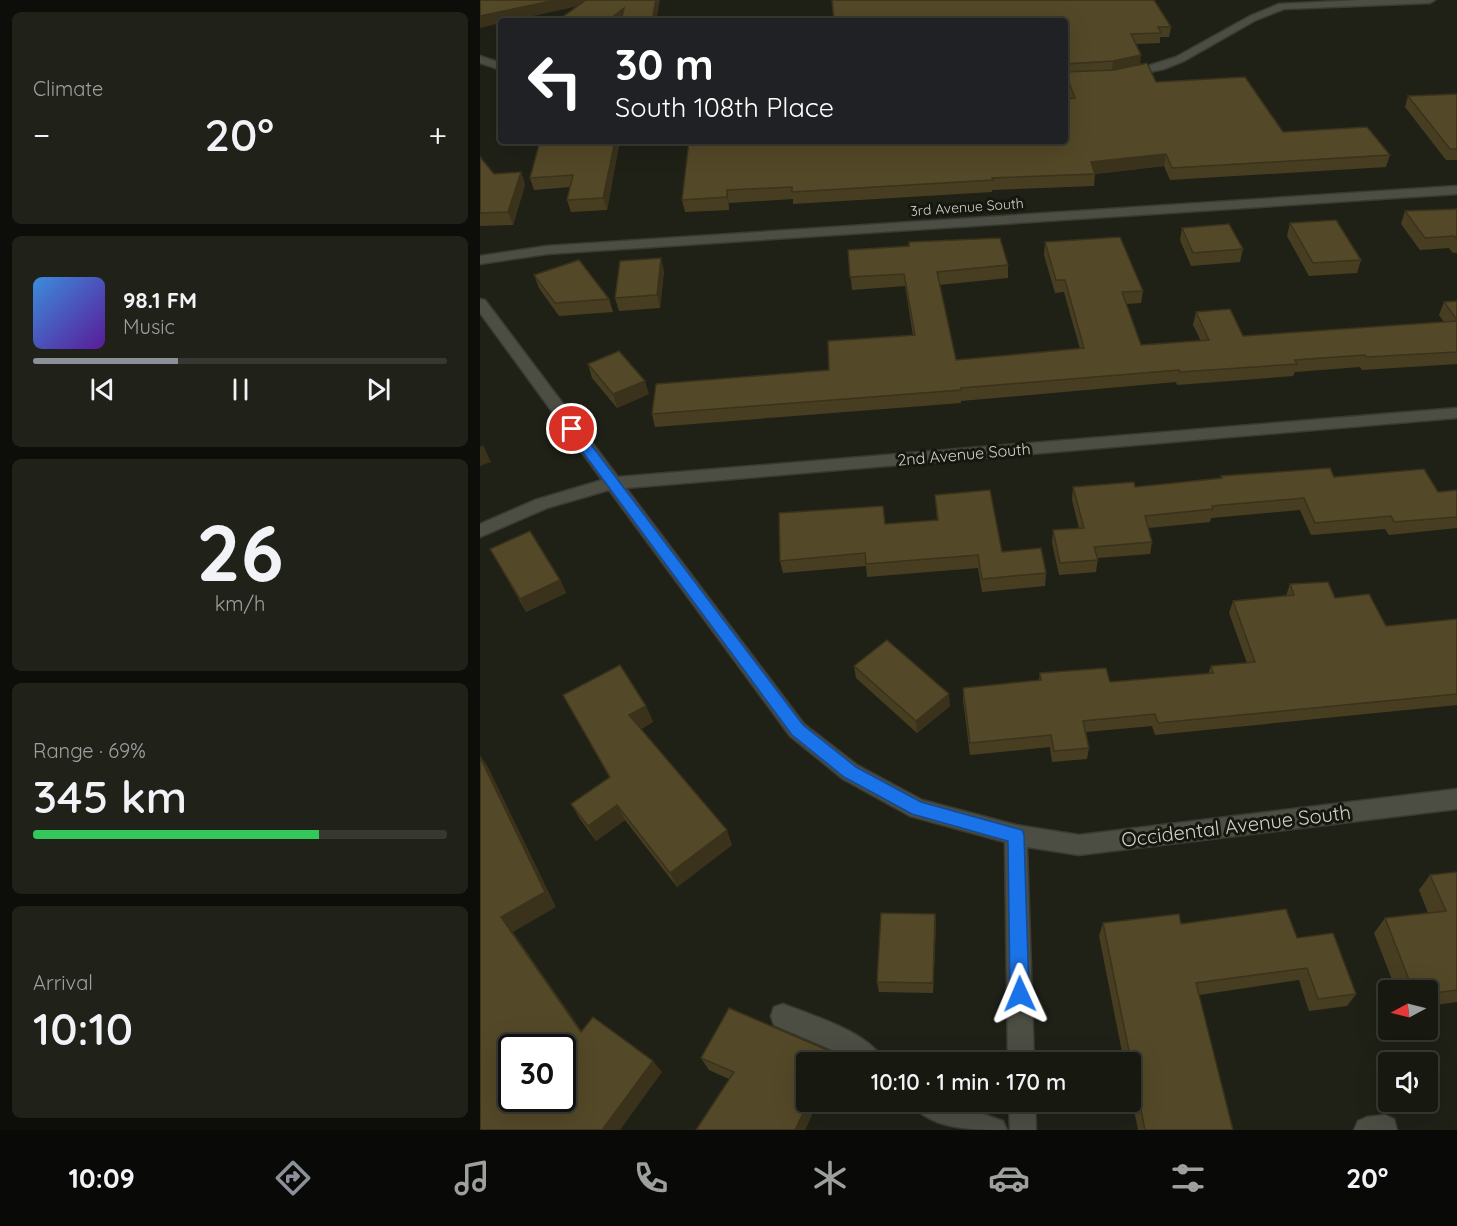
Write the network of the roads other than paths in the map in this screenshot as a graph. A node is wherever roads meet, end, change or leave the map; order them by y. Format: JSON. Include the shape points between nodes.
{"nodes":[{"id":1,"x":1260,"y":0,"type":"edge"},
{"id":2,"x":1430,"y":0,"type":"edge"},
{"id":3,"x":1282,"y":6,"type":"junction"},
{"id":4,"x":480,"y":59,"type":"edge"},
{"id":5,"x":498,"y":66,"type":"edge"},
{"id":6,"x":1112,"y":76,"type":"edge"},
{"id":7,"x":1457,"y":190,"type":"edge"},
{"id":8,"x":480,"y":260,"type":"edge"},
{"id":9,"x":480,"y":303,"type":"edge"},
{"id":10,"x":1457,"y":413,"type":"edge"},
{"id":11,"x":612,"y":483,"type":"junction"},
{"id":12,"x":480,"y":531,"type":"edge"},
{"id":13,"x":1457,"y":799,"type":"edge"},
{"id":14,"x":1016,"y":835,"type":"junction"},
{"id":15,"x":783,"y":1016,"type":"dead end"},
{"id":16,"x":858,"y":1052,"type":"edge"},
{"id":17,"x":1021,"y":1052,"type":"edge"},
{"id":18,"x":939,"y":1112,"type":"edge"},
{"id":19,"x":1022,"y":1112,"type":"edge"},
{"id":20,"x":994,"y":1130,"type":"edge"},
{"id":21,"x":1023,"y":1130,"type":"edge"}],
"edges":[{"from":1,"to":3,"type":"street"},
{"from":2,"to":3,"type":"street"},
{"from":3,"to":6,"type":"street","via":[[1180,59],[1141,72]]},
{"from":4,"to":5,"type":"street"},
{"from":7,"to":8,"type":"street","name":"3rd Avenue South","via":[[547,250]]},
{"from":9,"to":11,"type":"street","name":"Occidental Avenue South"},
{"from":10,"to":11,"type":"street","name":"2nd Avenue South"},
{"from":11,"to":12,"type":"street","name":"2nd Avenue South","via":[[541,504]]},
{"from":11,"to":14,"type":"street","name":"Occidental Avenue South","via":[[797,730],[850,772],[918,809]]},
{"from":13,"to":14,"type":"street","name":"Occidental Avenue South","via":[[1079,845]]},
{"from":14,"to":17,"type":"street"},
{"from":15,"to":16,"type":"street"},
{"from":18,"to":20,"type":"street"},
{"from":19,"to":21,"type":"street"}]}
